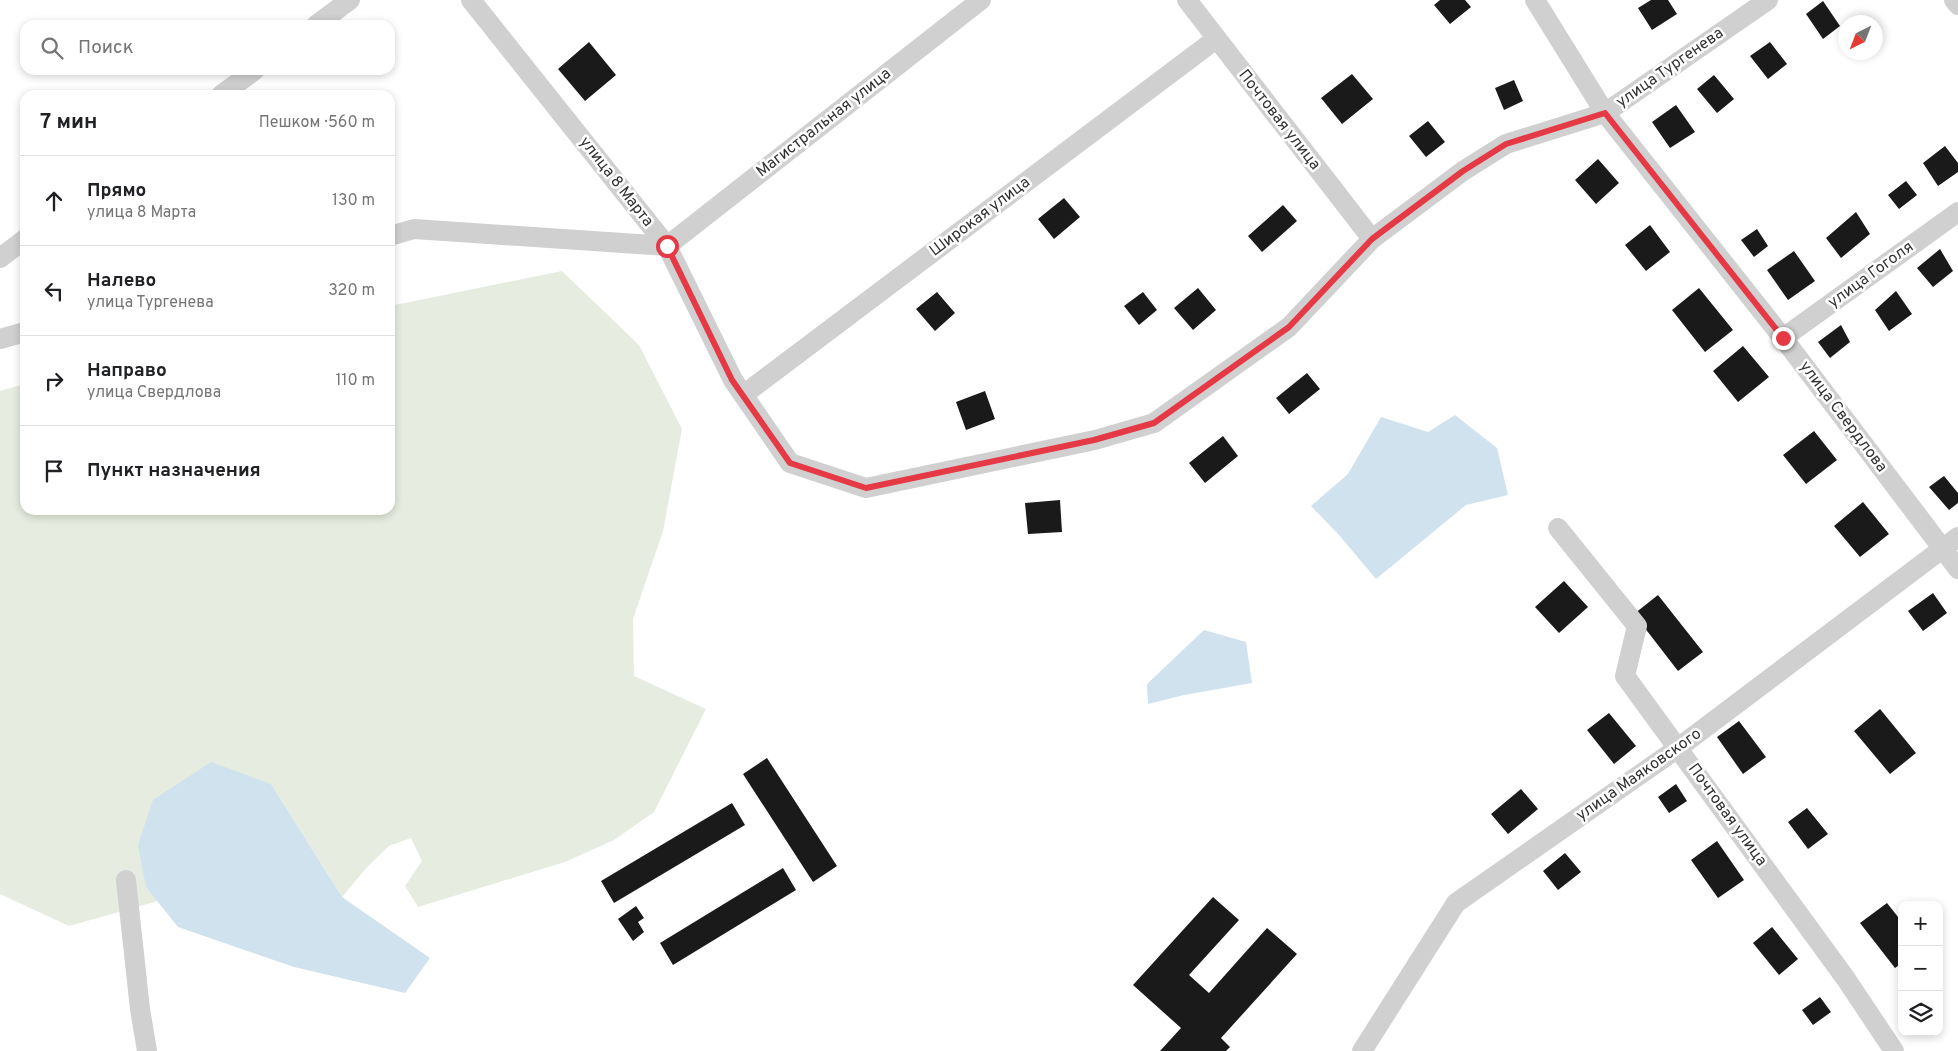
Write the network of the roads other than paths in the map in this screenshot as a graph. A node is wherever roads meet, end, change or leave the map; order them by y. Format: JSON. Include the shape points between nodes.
{"nodes":[{"id":1,"x":350,"y":0,"type":"edge"},
{"id":2,"x":471,"y":0,"type":"edge"},
{"id":3,"x":981,"y":0,"type":"edge"},
{"id":4,"x":1187,"y":0,"type":"edge"},
{"id":5,"x":1534,"y":0,"type":"edge"},
{"id":6,"x":1768,"y":0,"type":"edge"},
{"id":7,"x":1954,"y":0,"type":"edge"},
{"id":8,"x":1958,"y":5,"type":"edge"},
{"id":9,"x":323,"y":20,"type":"edge"},
{"id":10,"x":1216,"y":39,"type":"junction"},
{"id":11,"x":248,"y":75,"type":"edge"},
{"id":12,"x":228,"y":90,"type":"edge"},
{"id":13,"x":1605,"y":113,"type":"junction"},
{"id":14,"x":1958,"y":212,"type":"edge"},
{"id":15,"x":395,"y":235,"type":"edge"},
{"id":16,"x":1372,"y":239,"type":"junction"},
{"id":17,"x":20,"y":243,"type":"edge"},
{"id":18,"x":667,"y":246,"type":"junction"},
{"id":19,"x":0,"y":258,"type":"edge"},
{"id":20,"x":20,"y":333,"type":"edge"},
{"id":21,"x":1783,"y":338,"type":"junction"},
{"id":22,"x":0,"y":339,"type":"edge"},
{"id":23,"x":743,"y":395,"type":"junction"},
{"id":24,"x":866,"y":488,"type":"joint"},
{"id":25,"x":1558,"y":528,"type":"dead end"},
{"id":26,"x":1950,"y":543,"type":"edge"},
{"id":27,"x":1958,"y":569,"type":"edge"},
{"id":28,"x":1678,"y":748,"type":"junction"},
{"id":29,"x":126,"y":880,"type":"dead end"},
{"id":30,"x":147,"y":1051,"type":"edge"},
{"id":31,"x":1362,"y":1051,"type":"edge"},
{"id":32,"x":1894,"y":1051,"type":"edge"}],
"edges":[{"from":1,"to":9,"type":"street"},
{"from":2,"to":18,"type":"street","name":"улица 8 Марта"},
{"from":3,"to":18,"type":"street","name":"Магистральная улица"},
{"from":4,"to":10,"type":"street","name":"Почтовая улица"},
{"from":5,"to":13,"type":"street","name":"улица Свердлова"},
{"from":6,"to":13,"type":"street","name":"улица Тургенева"},
{"from":7,"to":8,"type":"street"},
{"from":10,"to":16,"type":"street","name":"Почтовая улица"},
{"from":10,"to":23,"type":"street","name":"Широкая улица"},
{"from":11,"to":12,"type":"street"},
{"from":13,"to":16,"type":"street","name":"улица Тургенева","via":[[1506,144],[1463,171]]},
{"from":13,"to":21,"type":"street","name":"улица Свердлова"},
{"from":14,"to":21,"type":"street","name":"улица Гоголя"},
{"from":15,"to":18,"type":"street","via":[[414,229]]},
{"from":16,"to":24,"type":"street","name":"улица Тургенева","via":[[1289,327],[1154,423],[1094,440]]},
{"from":17,"to":19,"type":"street"},
{"from":18,"to":23,"type":"street","name":"улица 8 Марта","via":[[732,380]]},
{"from":20,"to":22,"type":"street"},
{"from":21,"to":26,"type":"street","name":"улица Свердлова"},
{"from":23,"to":24,"type":"street","name":"улица 8 Марта","via":[[790,463]]},
{"from":25,"to":28,"type":"street","name":"Почтовая улица","via":[[1637,626],[1625,676]]},
{"from":26,"to":27,"type":"street","name":"улица Свердлова"},
{"from":26,"to":28,"type":"street","name":"улица Маяковского"},
{"from":28,"to":31,"type":"street","name":"улица Маяковского","via":[[1456,903]]},
{"from":28,"to":32,"type":"street","name":"Почтовая улица","via":[[1846,979]]},
{"from":29,"to":30,"type":"street"}]}
